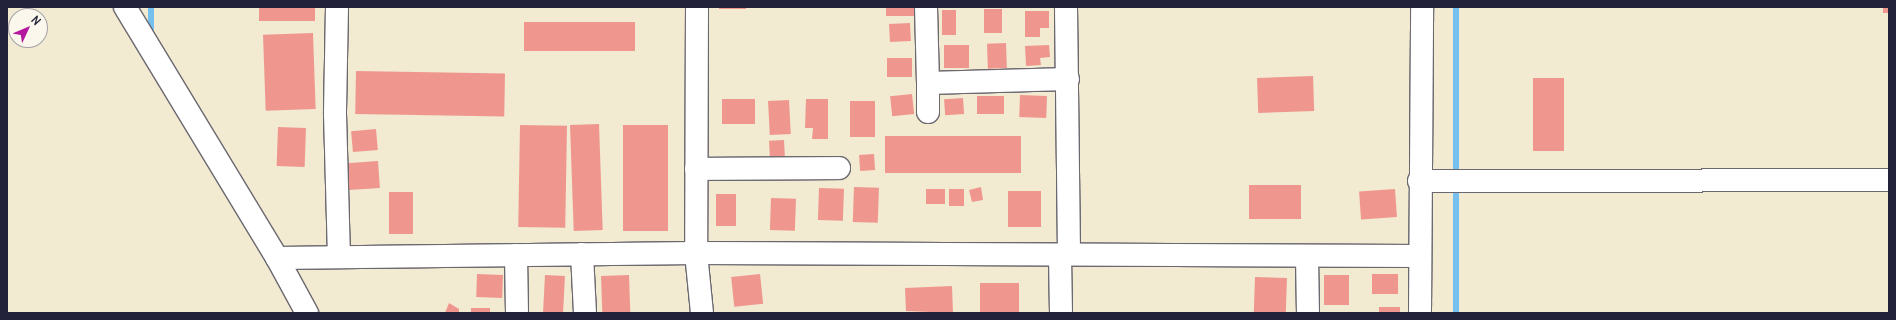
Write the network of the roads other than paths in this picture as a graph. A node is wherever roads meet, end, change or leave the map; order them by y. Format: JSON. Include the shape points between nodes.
{"nodes":[{"id":1,"x":125,"y":7,"type":"edge"},
{"id":2,"x":337,"y":7,"type":"edge"},
{"id":3,"x":697,"y":7,"type":"edge"},
{"id":4,"x":926,"y":7,"type":"edge"},
{"id":5,"x":1066,"y":7,"type":"edge"},
{"id":6,"x":1422,"y":7,"type":"edge"},
{"id":7,"x":1068,"y":79,"type":"junction"},
{"id":8,"x":928,"y":83,"type":"junction"},
{"id":9,"x":928,"y":112,"type":"dead end"},
{"id":10,"x":840,"y":168,"type":"dead end"},
{"id":11,"x":696,"y":169,"type":"junction"},
{"id":12,"x":1889,"y":180,"type":"edge"},
{"id":13,"x":1419,"y":181,"type":"junction"},
{"id":14,"x":696,"y":252,"type":"junction"},
{"id":15,"x":582,"y":254,"type":"junction"},
{"id":16,"x":1064,"y":254,"type":"junction"},
{"id":17,"x":516,"y":255,"type":"junction"},
{"id":18,"x":339,"y":256,"type":"junction"},
{"id":19,"x":1420,"y":256,"type":"junction"},
{"id":20,"x":1307,"y":257,"type":"junction"},
{"id":21,"x":277,"y":258,"type":"junction"},
{"id":22,"x":307,"y":313,"type":"edge"},
{"id":23,"x":517,"y":313,"type":"edge"},
{"id":24,"x":585,"y":313,"type":"edge"},
{"id":25,"x":702,"y":313,"type":"edge"},
{"id":26,"x":1061,"y":313,"type":"edge"},
{"id":27,"x":1308,"y":313,"type":"edge"},
{"id":28,"x":1420,"y":313,"type":"edge"}],
"edges":[{"from":1,"to":21,"type":"street"},
{"from":2,"to":18,"type":"street","via":[[335,114]]},
{"from":3,"to":11,"type":"street"},
{"from":4,"to":8,"type":"street"},
{"from":5,"to":7,"type":"street"},
{"from":6,"to":13,"type":"street"},
{"from":7,"to":8,"type":"street"},
{"from":7,"to":16,"type":"street"},
{"from":8,"to":9,"type":"street"},
{"from":10,"to":11,"type":"street"},
{"from":11,"to":14,"type":"street"},
{"from":12,"to":13,"type":"street"},
{"from":13,"to":19,"type":"street"},
{"from":14,"to":15,"type":"street"},
{"from":14,"to":16,"type":"street"},
{"from":14,"to":25,"type":"street"},
{"from":15,"to":17,"type":"street"},
{"from":15,"to":24,"type":"street"},
{"from":16,"to":20,"type":"street"},
{"from":16,"to":26,"type":"street"},
{"from":17,"to":18,"type":"street"},
{"from":17,"to":23,"type":"street"},
{"from":18,"to":21,"type":"street"},
{"from":19,"to":20,"type":"street"},
{"from":19,"to":28,"type":"street"},
{"from":20,"to":27,"type":"street"},
{"from":21,"to":22,"type":"street"}]}
